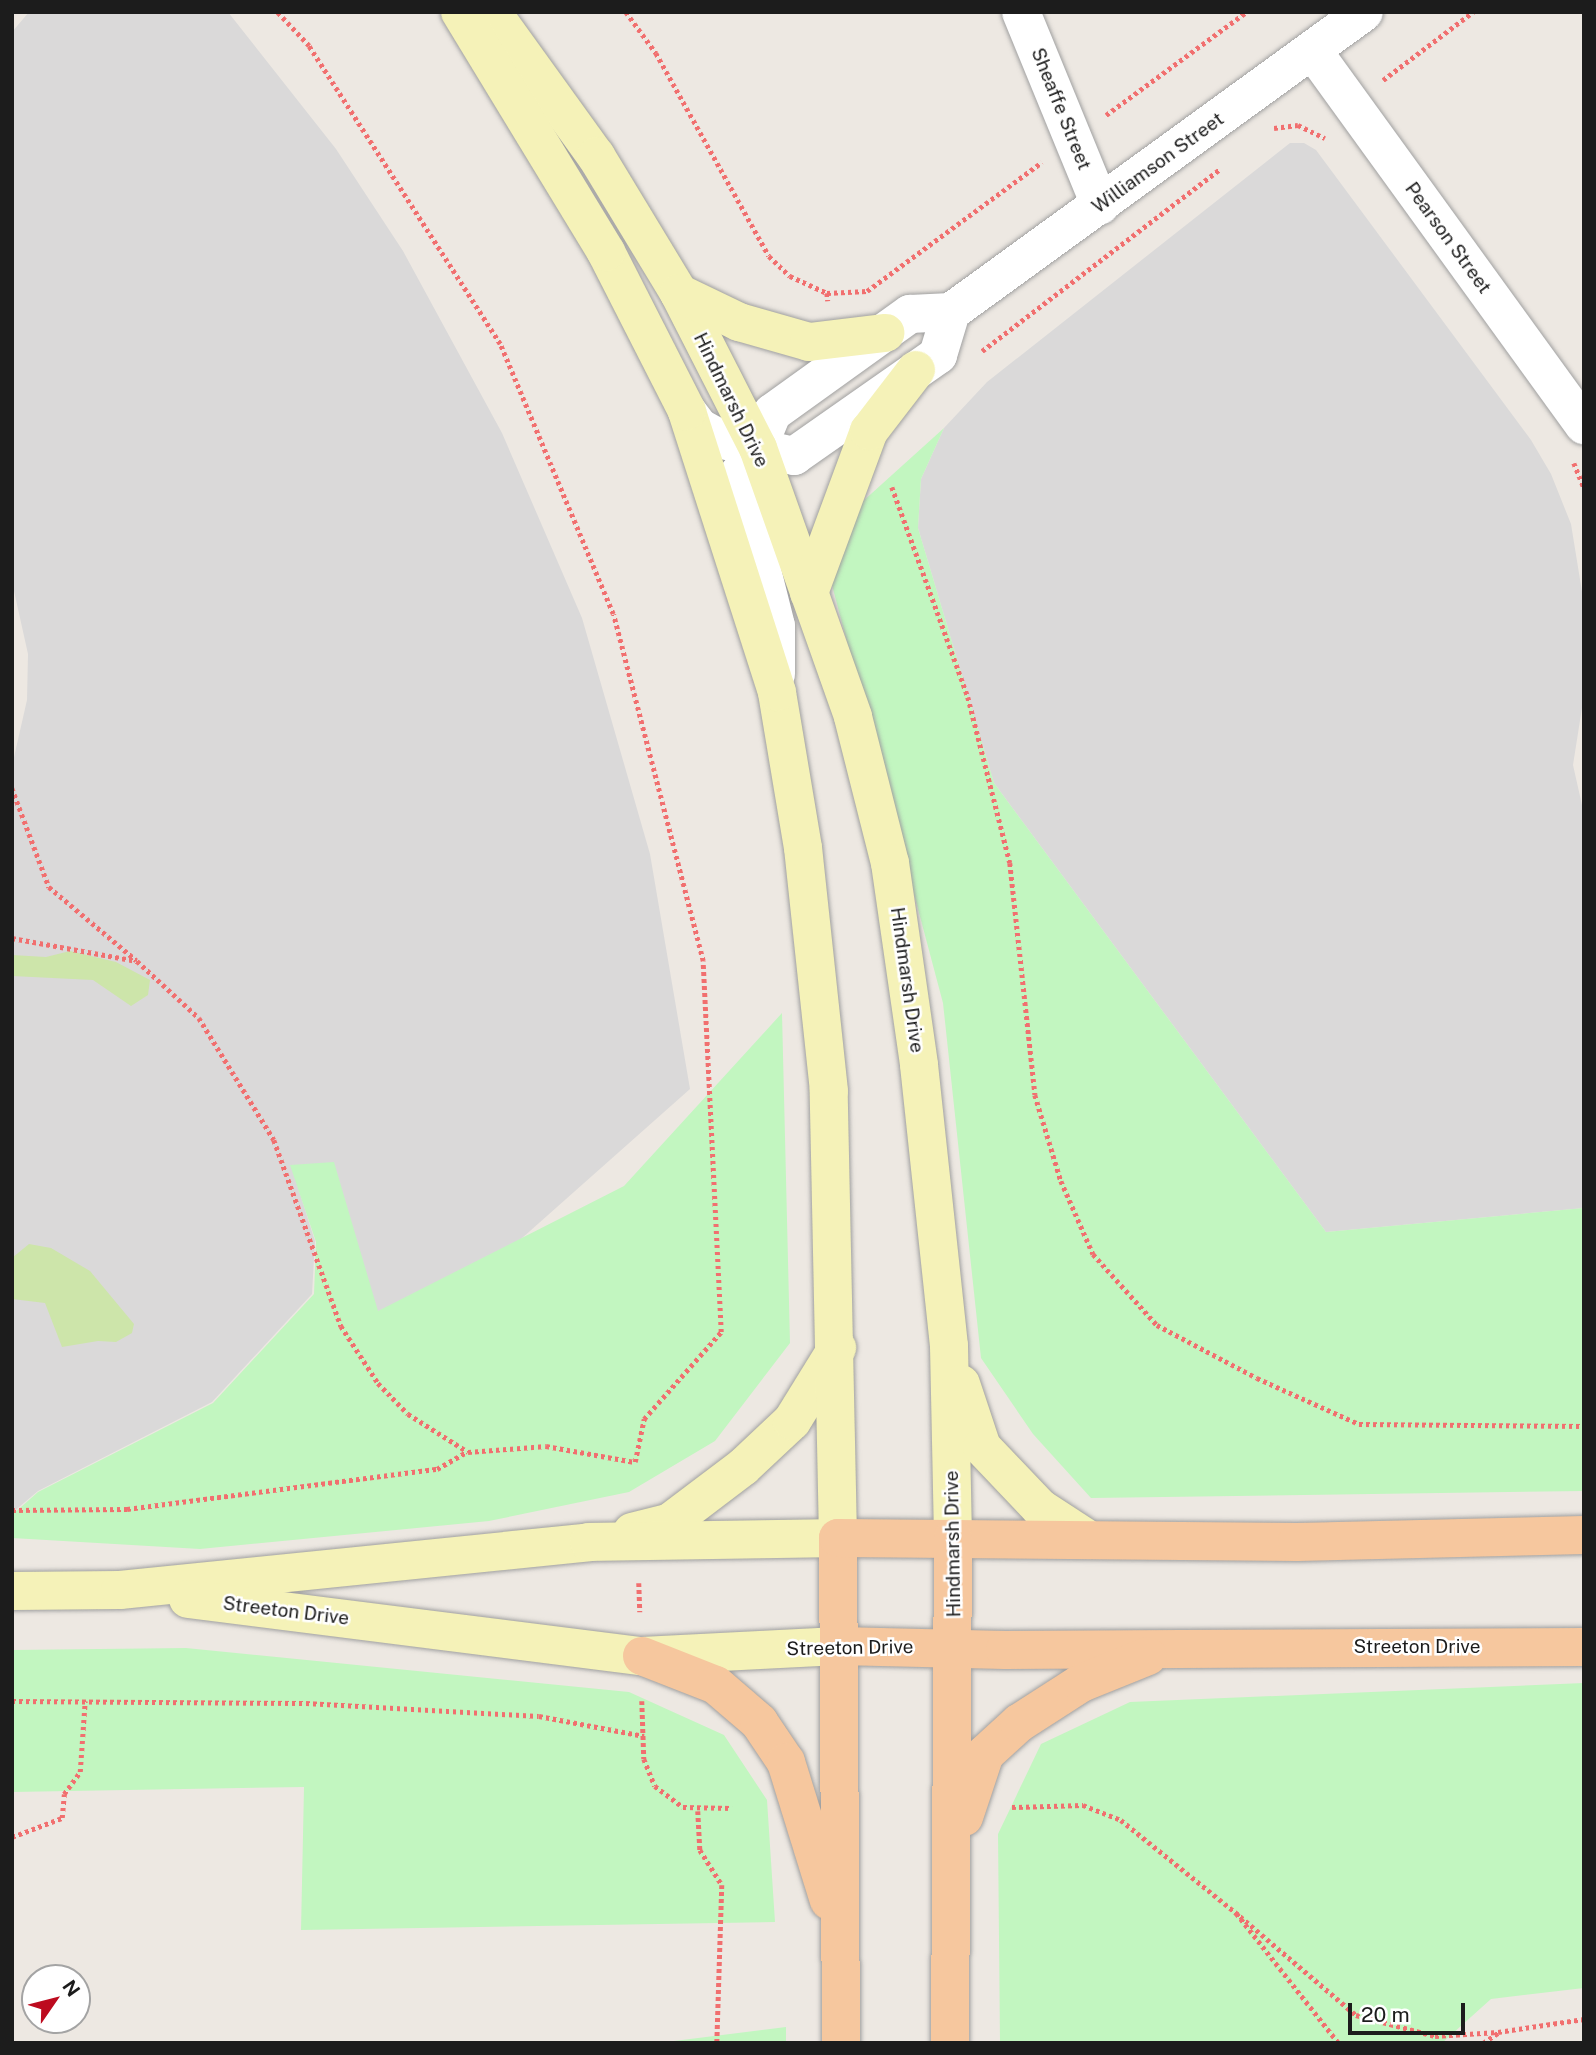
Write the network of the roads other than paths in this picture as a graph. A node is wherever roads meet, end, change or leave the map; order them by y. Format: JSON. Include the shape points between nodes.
{"nodes":[{"id":1,"x":460,"y":12,"type":"edge"},
{"id":2,"x":492,"y":12,"type":"edge"},
{"id":3,"x":1021,"y":12,"type":"edge"},
{"id":4,"x":1364,"y":12,"type":"edge"},
{"id":5,"x":1313,"y":51,"type":"junction"},
{"id":6,"x":1100,"y":205,"type":"junction"},
{"id":7,"x":679,"y":293,"type":"junction"},
{"id":8,"x":951,"y":312,"type":"junction"},
{"id":9,"x":885,"y":333,"type":"junction"},
{"id":10,"x":916,"y":370,"type":"junction"},
{"id":11,"x":687,"y":411,"type":"junction"},
{"id":12,"x":1578,"y":443,"type":"edge"},
{"id":13,"x":758,"y":448,"type":"junction"},
{"id":14,"x":809,"y":593,"type":"junction"},
{"id":15,"x":777,"y":692,"type":"junction"},
{"id":16,"x":948,"y":1346,"type":"junction"},
{"id":17,"x":837,"y":1348,"type":"junction"},
{"id":18,"x":1584,"y":1535,"type":"edge"},
{"id":19,"x":838,"y":1538,"type":"junction"},
{"id":20,"x":953,"y":1538,"type":"junction"},
{"id":21,"x":1086,"y":1538,"type":"junction"},
{"id":22,"x":589,"y":1542,"type":"junction"},
{"id":23,"x":120,"y":1590,"type":"junction"},
{"id":24,"x":12,"y":1591,"type":"edge"},
{"id":25,"x":839,"y":1646,"type":"junction"},
{"id":26,"x":1584,"y":1647,"type":"edge"},
{"id":27,"x":954,"y":1648,"type":"junction"},
{"id":28,"x":1170,"y":1648,"type":"junction"},
{"id":29,"x":642,"y":1656,"type":"junction"},
{"id":30,"x":954,"y":1846,"type":"junction"},
{"id":31,"x":841,"y":1940,"type":"junction"},
{"id":32,"x":841,"y":2043,"type":"edge"},
{"id":33,"x":950,"y":2043,"type":"edge"}],
"edges":[{"from":1,"to":11,"type":"main road","via":[[606,252]]},
{"from":2,"to":7,"type":"main road","name":"Hindmarsh Drive","via":[[596,156]]},
{"from":3,"to":6,"type":"street","name":"Sheaffe Street"},
{"from":4,"to":5,"type":"street","name":"Williamson Street"},
{"from":5,"to":6,"type":"street","name":"Williamson Street"},
{"from":5,"to":12,"type":"street","name":"Pearson Street"},
{"from":6,"to":8,"type":"street","name":"Williamson Street"},
{"from":7,"to":9,"type":"main road","via":[[763,329],[809,342]]},
{"from":7,"to":13,"type":"main road","name":"Hindmarsh Drive"},
{"from":8,"to":9,"type":"street","via":[[910,314]]},
{"from":8,"to":10,"type":"street","via":[[938,355]]},
{"from":9,"to":13,"type":"street","via":[[772,413]]},
{"from":10,"to":13,"type":"street","via":[[794,457]]},
{"from":10,"to":14,"type":"main road","via":[[869,431]]},
{"from":11,"to":13,"type":"street","via":[[699,427],[722,440]]},
{"from":11,"to":15,"type":"main road"},
{"from":13,"to":14,"type":"main road","name":"Hindmarsh Drive"},
{"from":13,"to":15,"type":"street","via":[[738,475],[776,626]]},
{"from":14,"to":16,"type":"main road","name":"Hindmarsh Drive","via":[[853,717],[890,863],[919,1065]]},
{"from":15,"to":17,"type":"main road","via":[[803,848],[830,1091]]},
{"from":16,"to":20,"type":"main road","name":"Hindmarsh Drive"},
{"from":16,"to":21,"type":"main road","via":[[982,1447],[1040,1508]]},
{"from":17,"to":19,"type":"main road"},
{"from":17,"to":22,"type":"main road","via":[[792,1421],[743,1467],[669,1523]]},
{"from":18,"to":21,"type":"main road","name":"Streeton Drive","via":[[1297,1542]]},
{"from":19,"to":20,"type":"main road","name":"Streeton Drive"},
{"from":19,"to":22,"type":"main road","name":"Streeton Drive"},
{"from":19,"to":25,"type":"main road"},
{"from":20,"to":21,"type":"main road","name":"Streeton Drive"},
{"from":20,"to":27,"type":"main road","name":"Hindmarsh Drive"},
{"from":22,"to":23,"type":"main road","name":"Streeton Drive"},
{"from":23,"to":24,"type":"main road","name":"Streeton Drive"},
{"from":23,"to":29,"type":"main road","name":"Streeton Drive"},
{"from":25,"to":27,"type":"main road","name":"Streeton Drive"},
{"from":25,"to":29,"type":"main road","name":"Streeton Drive"},
{"from":25,"to":31,"type":"main road"},
{"from":26,"to":28,"type":"main road","name":"Streeton Drive"},
{"from":27,"to":28,"type":"main road","name":"Streeton Drive"},
{"from":27,"to":30,"type":"main road","name":"Hindmarsh Drive"},
{"from":28,"to":30,"type":"main road","via":[[1081,1683],[1019,1723],[985,1754]]},
{"from":29,"to":31,"type":"main road","via":[[716,1685],[759,1722],[786,1762]]},
{"from":30,"to":33,"type":"main road","name":"Hindmarsh Drive"},
{"from":31,"to":32,"type":"main road"}]}
